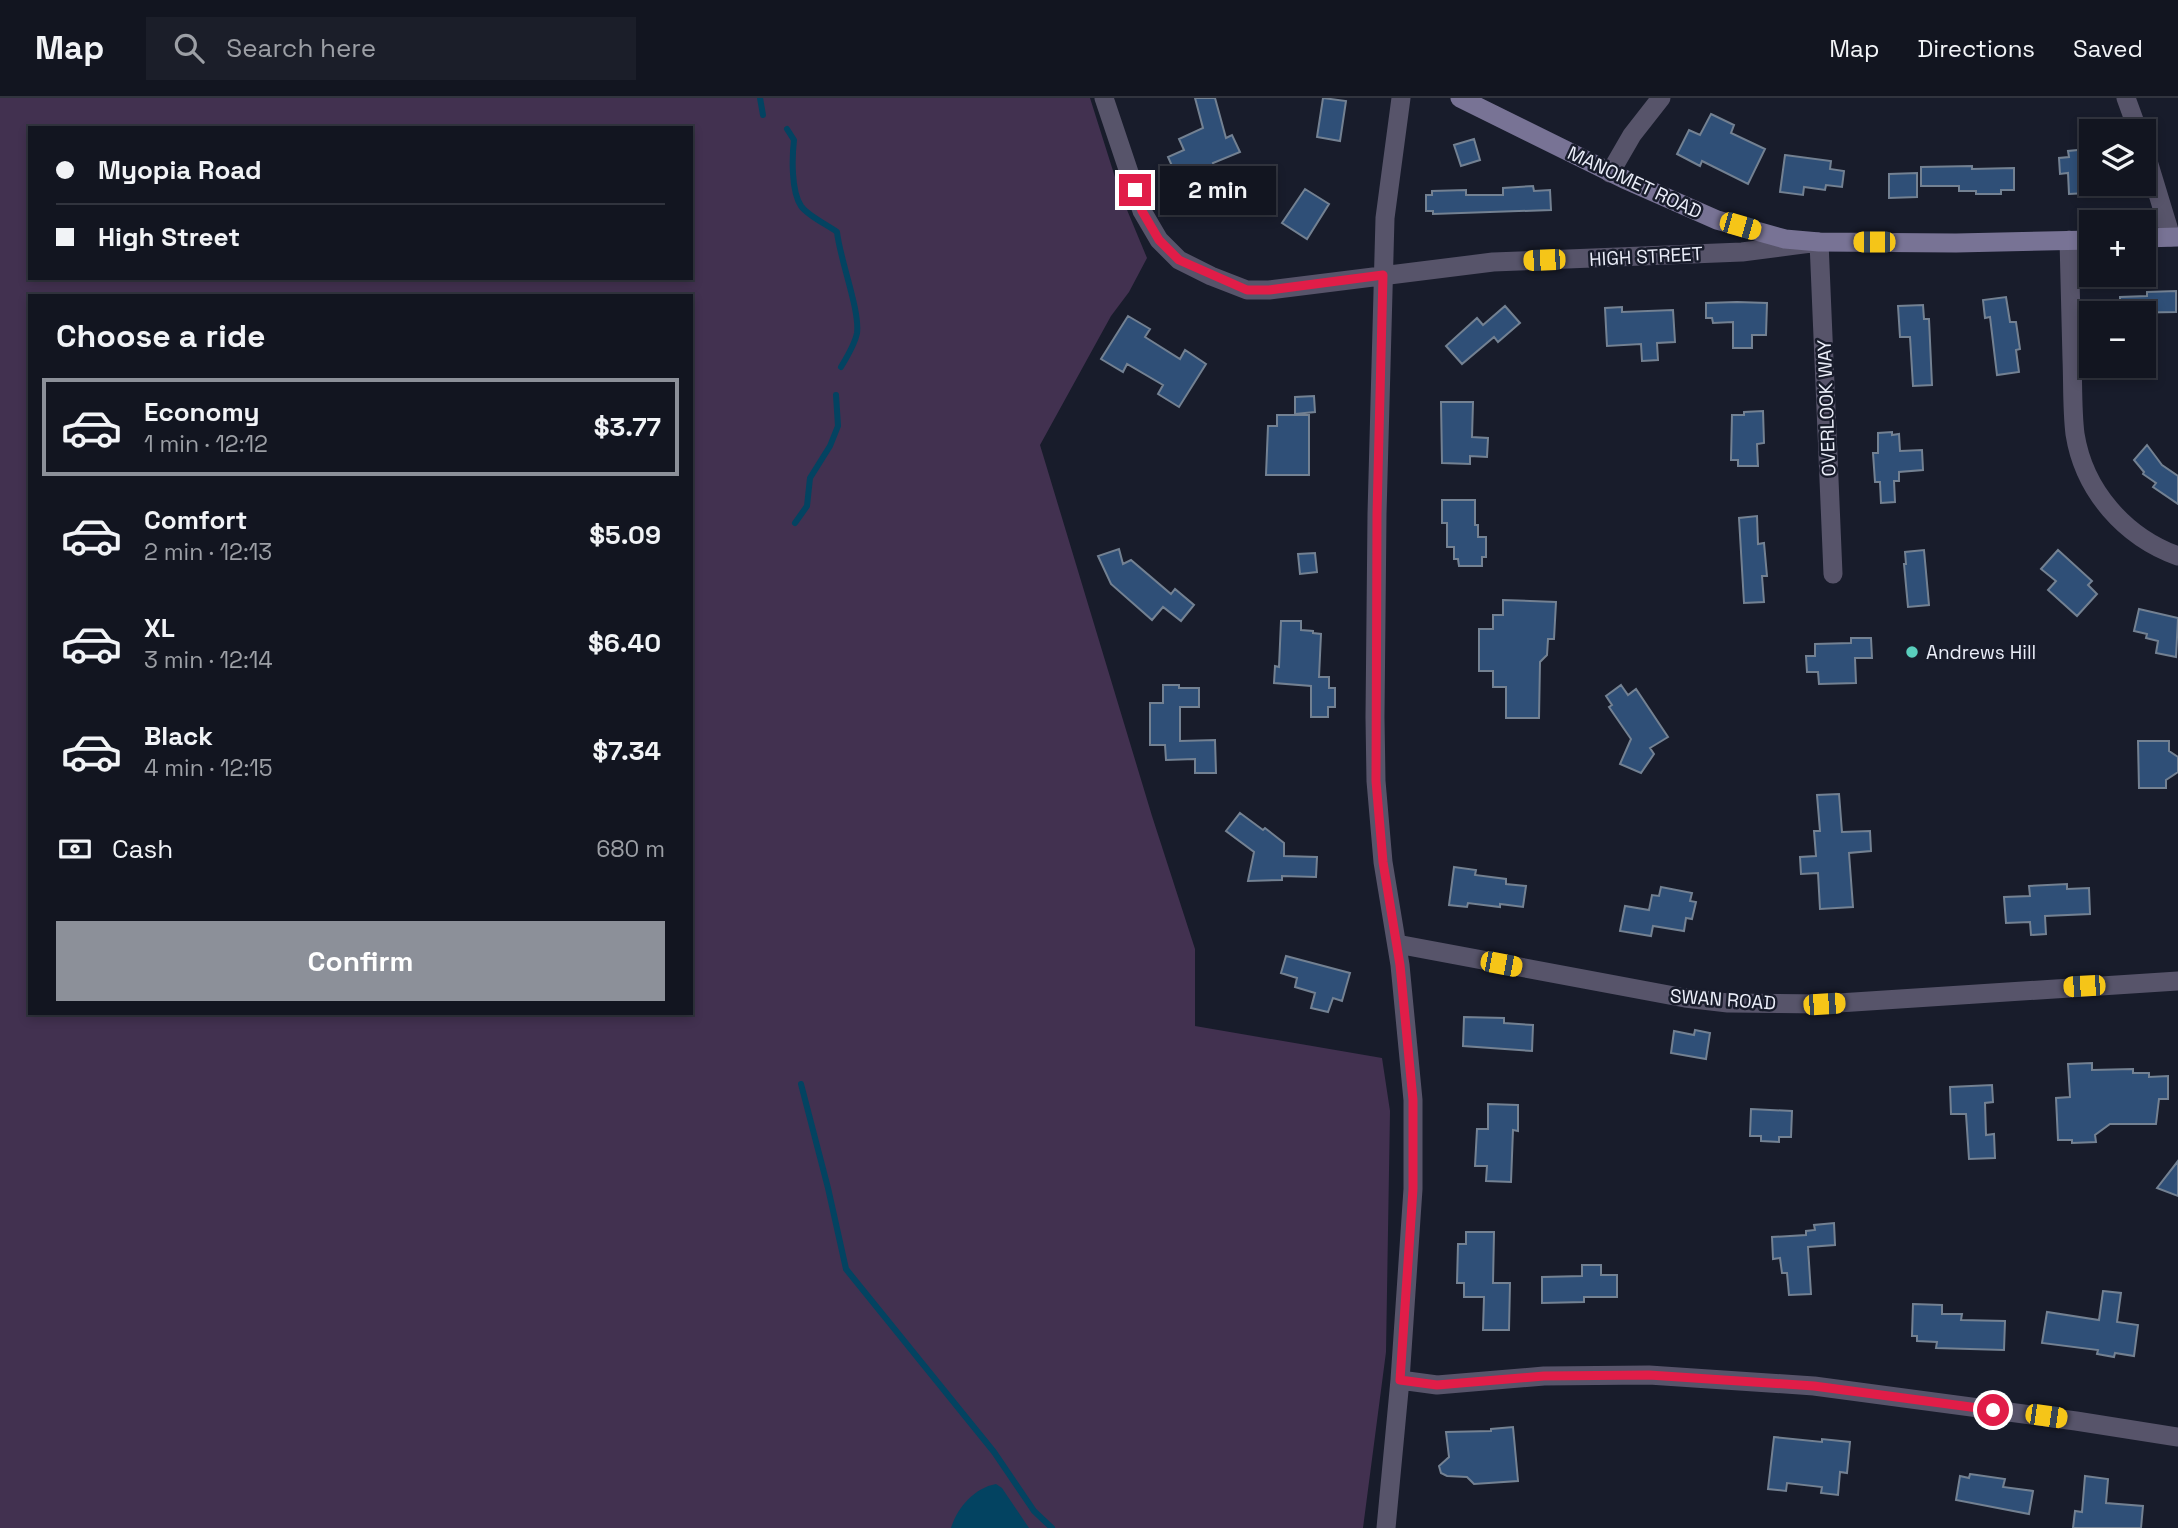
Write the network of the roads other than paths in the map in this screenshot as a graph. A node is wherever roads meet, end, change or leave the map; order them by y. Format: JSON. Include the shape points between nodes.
{"nodes":[{"id":1,"x":1104,"y":98,"type":"edge"},
{"id":2,"x":1402,"y":98,"type":"edge"},
{"id":3,"x":1460,"y":98,"type":"edge"},
{"id":4,"x":1661,"y":98,"type":"edge"},
{"id":5,"x":2126,"y":98,"type":"edge"},
{"id":6,"x":2134,"y":119,"type":"edge"},
{"id":7,"x":1610,"y":173,"type":"junction"},
{"id":8,"x":2156,"y":182,"type":"edge"},
{"id":9,"x":2175,"y":237,"type":"edge"},
{"id":10,"x":2156,"y":238,"type":"edge"},
{"id":11,"x":2068,"y":240,"type":"junction"},
{"id":12,"x":2079,"y":240,"type":"edge"},
{"id":13,"x":1819,"y":242,"type":"junction"},
{"id":14,"x":1383,"y":275,"type":"junction"},
{"id":15,"x":2178,"y":556,"type":"edge"},
{"id":16,"x":1833,"y":574,"type":"dead end"},
{"id":17,"x":1397,"y":944,"type":"junction"},
{"id":18,"x":2178,"y":981,"type":"edge"},
{"id":19,"x":1400,"y":1380,"type":"junction"},
{"id":20,"x":2178,"y":1437,"type":"edge"},
{"id":21,"x":1386,"y":1528,"type":"edge"}],
"edges":[{"from":1,"to":14,"type":"street","name":"HIGH STREET","via":[[1142,211],[1159,240],[1179,260],[1247,290]]},
{"from":2,"to":14,"type":"street","via":[[1385,218]]},
{"from":3,"to":7,"type":"main road","name":"MANOMET ROAD"},
{"from":4,"to":7,"type":"street"},
{"from":5,"to":6,"type":"street"},
{"from":7,"to":13,"type":"main road","name":"MANOMET ROAD","via":[[1717,220],[1785,239]]},
{"from":8,"to":9,"type":"street"},
{"from":9,"to":10,"type":"main road"},
{"from":11,"to":12,"type":"main road","name":"HIGH STREET"},
{"from":11,"to":13,"type":"main road","name":"HIGH STREET"},
{"from":11,"to":15,"type":"street","via":[[2073,414],[2080,455],[2097,492],[2123,524]]},
{"from":13,"to":14,"type":"street","name":"HIGH STREET","via":[[1742,252],[1493,262]]},
{"from":13,"to":16,"type":"street","name":"OVERLOOK WAY"},
{"from":14,"to":17,"type":"street","via":[[1375,754],[1383,862]]},
{"from":17,"to":18,"type":"street","name":"SWAN ROAD","via":[[1728,1003],[1824,1004]]},
{"from":17,"to":19,"type":"street","via":[[1413,1113],[1413,1189]]},
{"from":19,"to":20,"type":"street","via":[[1437,1385],[1544,1376],[1649,1375],[1814,1386]]},
{"from":19,"to":21,"type":"street"}]}
